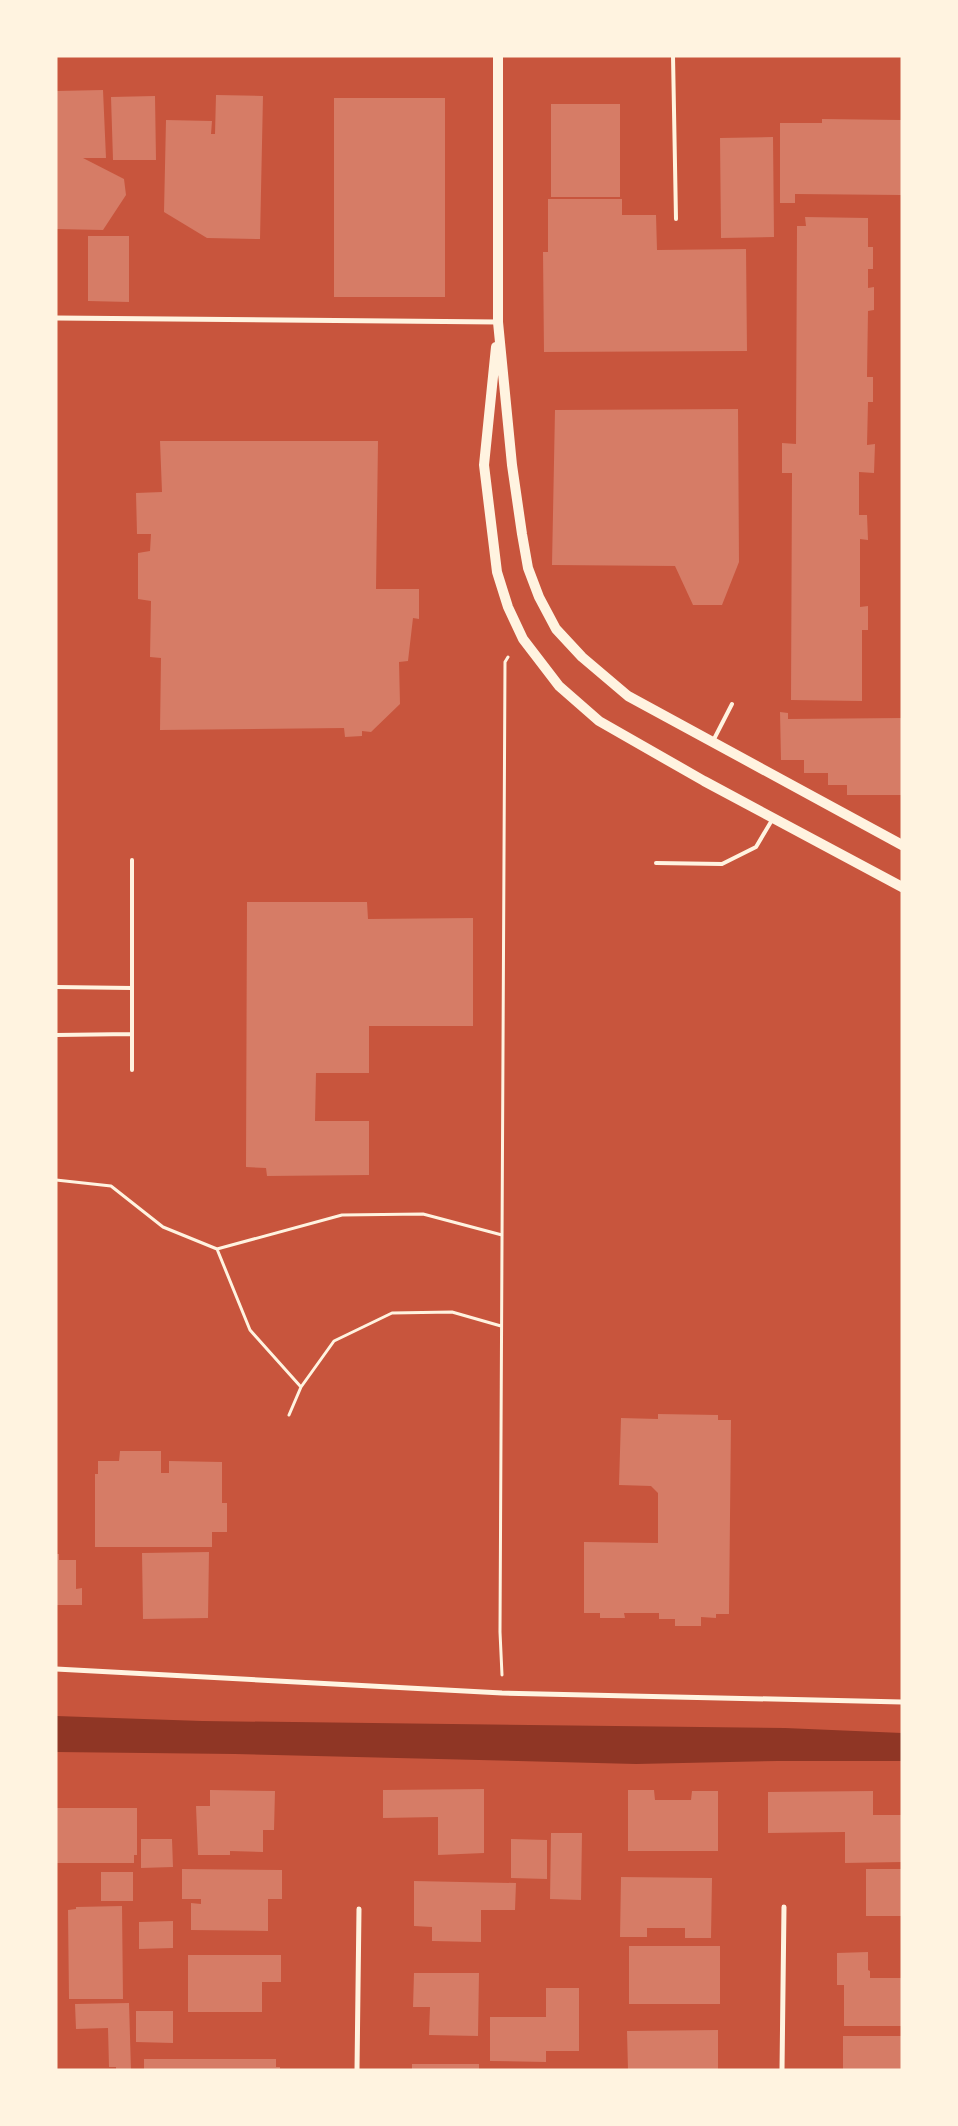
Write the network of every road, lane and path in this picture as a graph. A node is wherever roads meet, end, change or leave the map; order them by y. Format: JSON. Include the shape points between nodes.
{"nodes":[{"id":1,"x":498,"y":56,"type":"edge"},
{"id":2,"x":673,"y":56,"type":"edge"},
{"id":3,"x":676,"y":218,"type":"dead end"},
{"id":4,"x":56,"y":318,"type":"edge"},
{"id":5,"x":498,"y":322,"type":"junction"},
{"id":6,"x":523,"y":639,"type":"junction"},
{"id":7,"x":732,"y":704,"type":"dead end"},
{"id":8,"x":712,"y":743,"type":"junction"},
{"id":9,"x":773,"y":818,"type":"junction"},
{"id":10,"x":902,"y":845,"type":"edge"},
{"id":11,"x":132,"y":860,"type":"dead end"},
{"id":12,"x":656,"y":863,"type":"dead end"},
{"id":13,"x":902,"y":887,"type":"edge"},
{"id":14,"x":56,"y":987,"type":"edge"},
{"id":15,"x":132,"y":988,"type":"junction"},
{"id":16,"x":132,"y":1034,"type":"junction"},
{"id":17,"x":56,"y":1035,"type":"edge"},
{"id":18,"x":132,"y":1070,"type":"dead end"},
{"id":19,"x":56,"y":1180,"type":"edge"},
{"id":20,"x":502,"y":1235,"type":"junction"},
{"id":21,"x":217,"y":1249,"type":"junction"},
{"id":22,"x":501,"y":1326,"type":"junction"},
{"id":23,"x":301,"y":1387,"type":"junction"},
{"id":24,"x":289,"y":1415,"type":"dead end"},
{"id":25,"x":56,"y":1669,"type":"edge"},
{"id":26,"x":502,"y":1693,"type":"junction"},
{"id":27,"x":902,"y":1702,"type":"edge"},
{"id":28,"x":784,"y":1907,"type":"dead end"},
{"id":29,"x":359,"y":1909,"type":"dead end"},
{"id":30,"x":357,"y":2070,"type":"edge"},
{"id":31,"x":782,"y":2070,"type":"edge"}],
"edges":[{"from":1,"to":5,"type":"main road"},
{"from":2,"to":3,"type":"lane"},
{"from":4,"to":5,"type":"street"},
{"from":5,"to":6,"type":"main road","via":[[484,465],[497,572]]},
{"from":5,"to":8,"type":"main road","via":[[522,534],[528,568],[539,597],[556,630],[628,696]]},
{"from":6,"to":9,"type":"main road","via":[[559,686],[599,721]]},
{"from":6,"to":20,"type":"path","via":[[505,662]]},
{"from":7,"to":8,"type":"lane"},
{"from":8,"to":10,"type":"main road"},
{"from":9,"to":12,"type":"lane","via":[[756,847],[722,864]]},
{"from":9,"to":13,"type":"main road"},
{"from":11,"to":15,"type":"lane"},
{"from":14,"to":15,"type":"lane"},
{"from":15,"to":16,"type":"lane"},
{"from":16,"to":17,"type":"lane"},
{"from":16,"to":18,"type":"lane"},
{"from":19,"to":21,"type":"path","via":[[110,1186],[163,1227]]},
{"from":20,"to":21,"type":"path","via":[[423,1214],[342,1215]]},
{"from":20,"to":22,"type":"path"},
{"from":21,"to":23,"type":"path","via":[[250,1330]]},
{"from":22,"to":23,"type":"path","via":[[452,1312],[392,1313],[334,1341]]},
{"from":22,"to":26,"type":"path"},
{"from":23,"to":24,"type":"path"},
{"from":25,"to":26,"type":"street"},
{"from":26,"to":27,"type":"street"},
{"from":28,"to":31,"type":"street"},
{"from":29,"to":30,"type":"street"}]}
